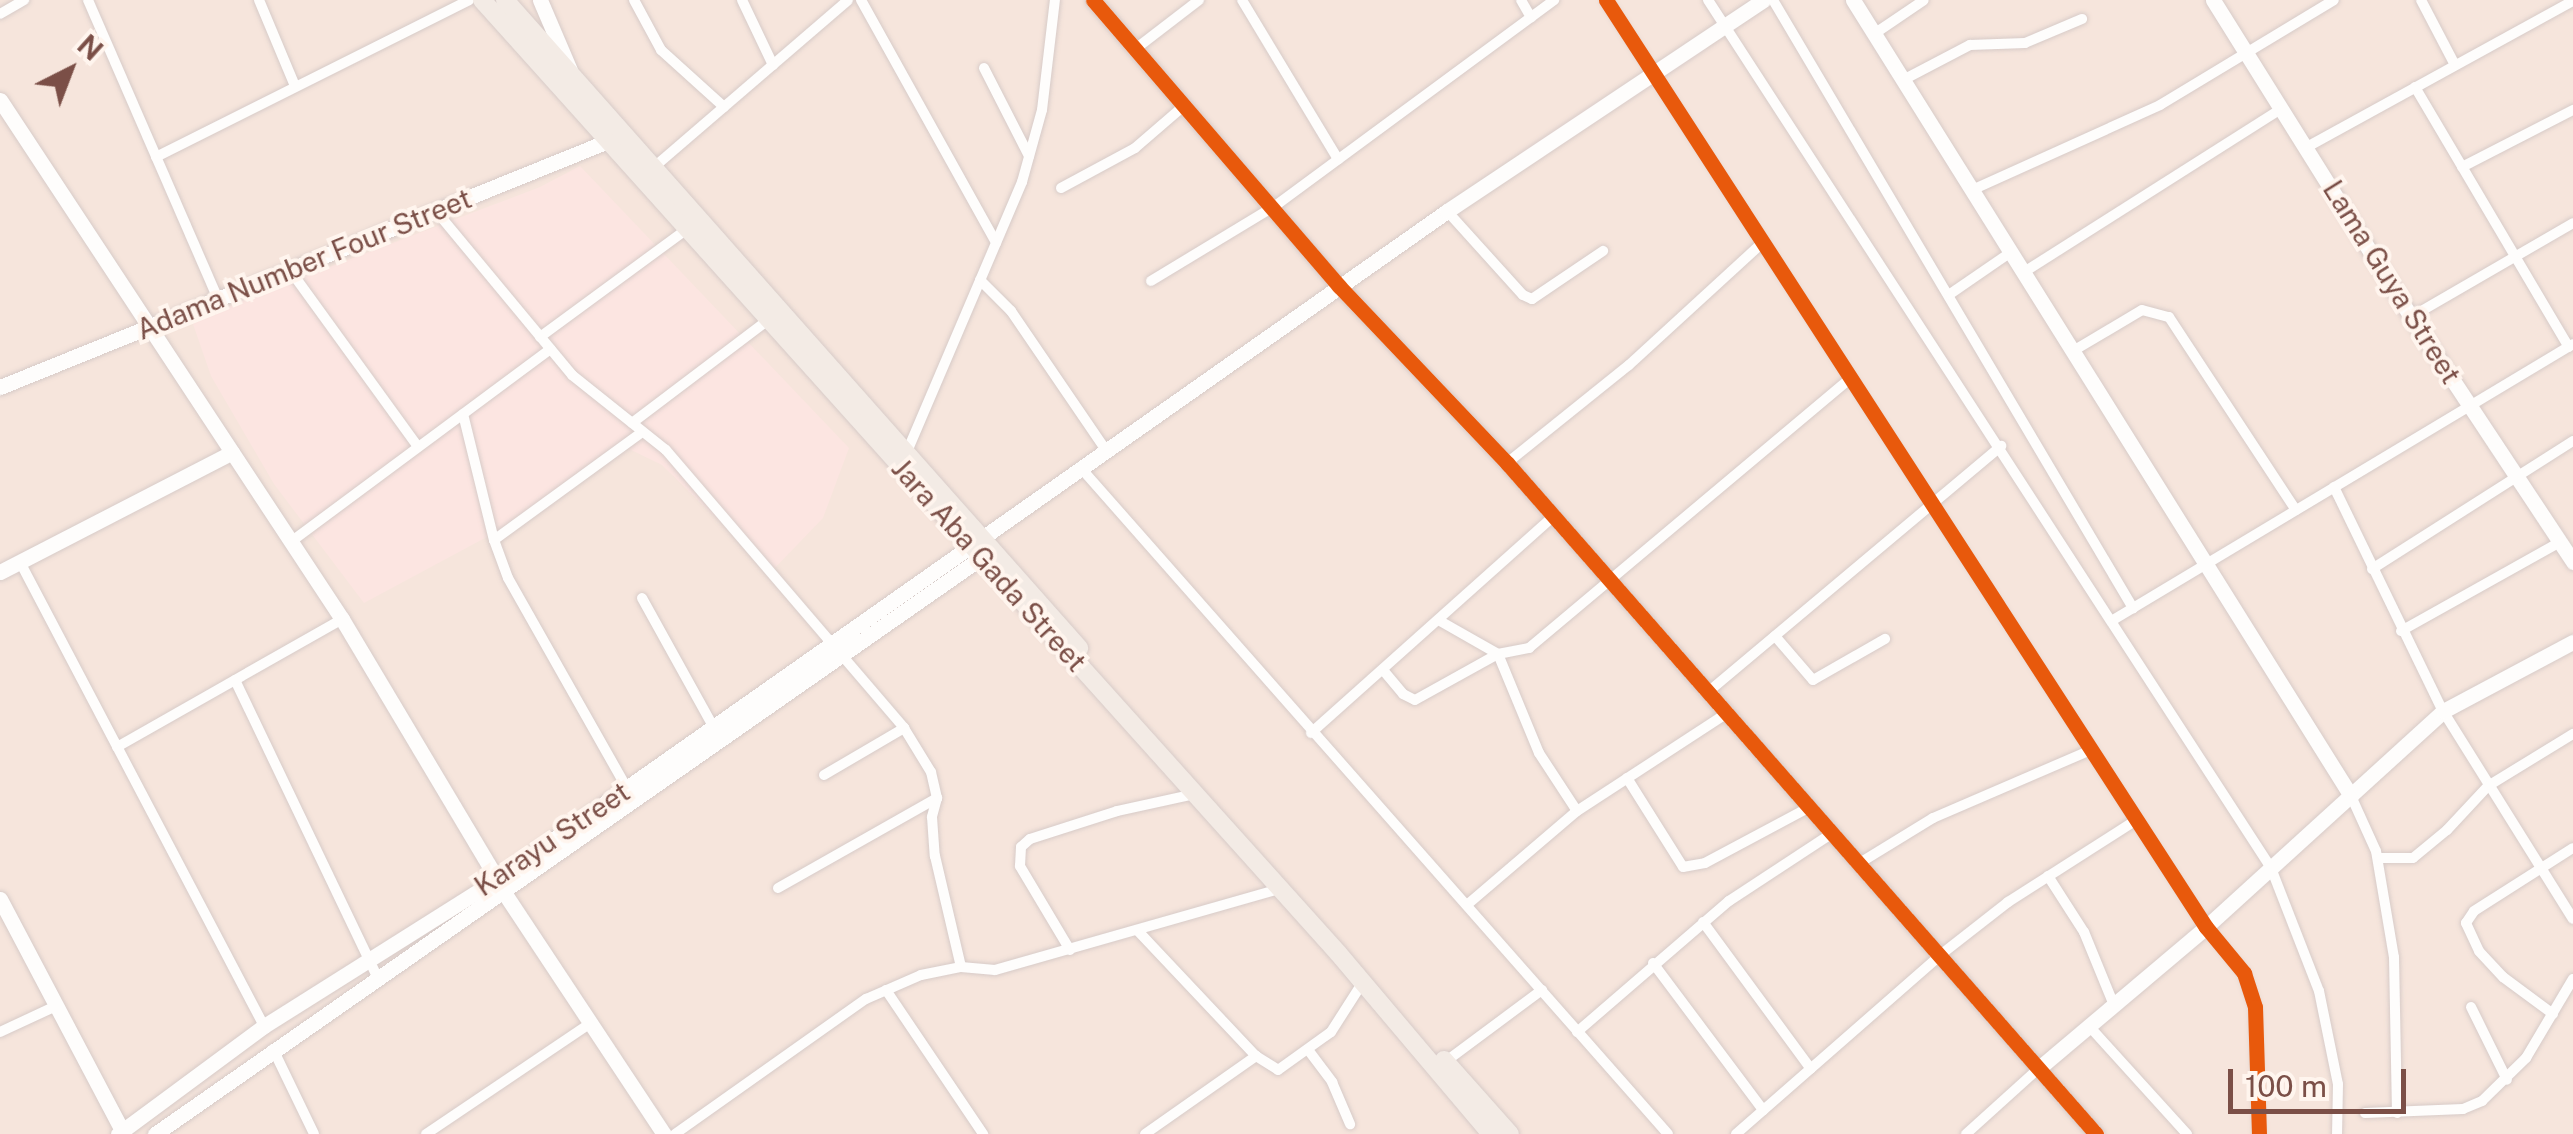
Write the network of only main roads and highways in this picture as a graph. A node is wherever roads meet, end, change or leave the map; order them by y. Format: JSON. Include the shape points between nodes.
{"nodes":[{"id":1,"x":482,"y":0,"type":"edge"},
{"id":2,"x":505,"y":0,"type":"edge"},
{"id":3,"x":981,"y":547,"type":"junction"},
{"id":4,"x":1485,"y":1132,"type":"edge"},
{"id":5,"x":1510,"y":1134,"type":"edge"}],
"edges":[{"from":1,"to":3,"type":"main road","name":"Jara Aba Gada Street"},
{"from":2,"to":3,"type":"main road","name":"Jara Aba Gada Street"},
{"from":3,"to":4,"type":"main road","name":"Jara Aba Gada Street","via":[[1363,982]]},
{"from":3,"to":5,"type":"main road","name":"Jara Aba Gada Street"}]}
